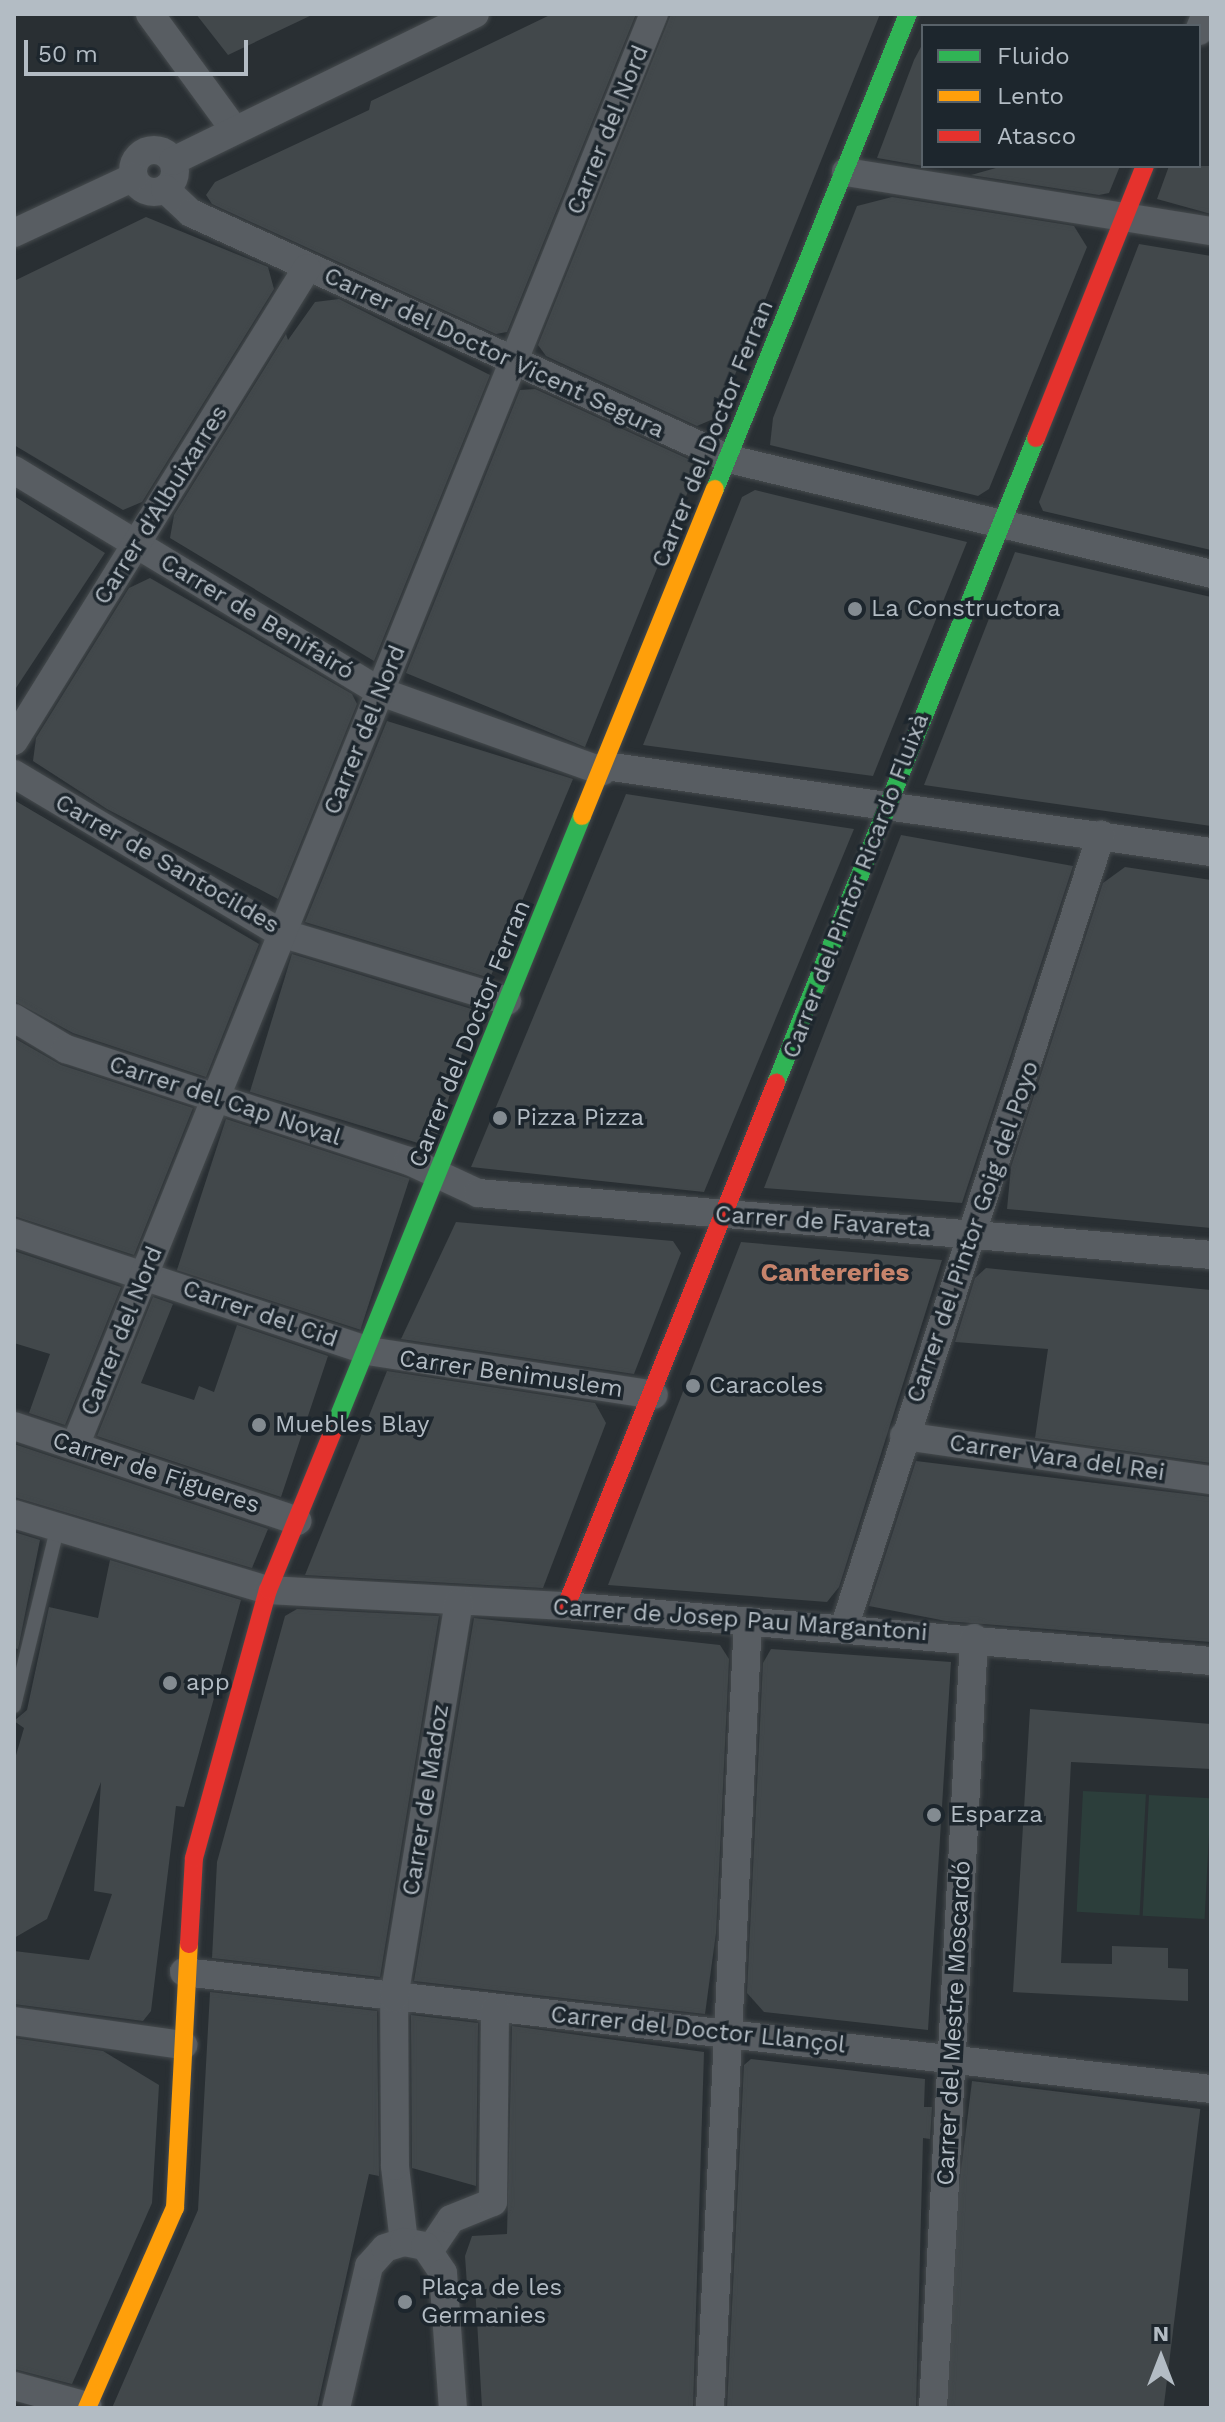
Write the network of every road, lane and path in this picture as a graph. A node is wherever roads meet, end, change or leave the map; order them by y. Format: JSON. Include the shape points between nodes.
{"nodes":[{"id":1,"x":150,"y":14,"type":"edge"},
{"id":2,"x":475,"y":14,"type":"edge"},
{"id":3,"x":654,"y":14,"type":"edge"},
{"id":4,"x":908,"y":14,"type":"edge"},
{"id":5,"x":234,"y":129,"type":"junction"},
{"id":6,"x":173,"y":161,"type":"junction"},
{"id":7,"x":1144,"y":168,"type":"edge"},
{"id":8,"x":846,"y":172,"type":"junction"},
{"id":9,"x":134,"y":177,"type":"junction"},
{"id":10,"x":165,"y":189,"type":"junction"},
{"id":11,"x":1125,"y":218,"type":"junction"},
{"id":12,"x":1211,"y":231,"type":"edge"},
{"id":13,"x":14,"y":233,"type":"edge"},
{"id":14,"x":307,"y":268,"type":"junction"},
{"id":15,"x":515,"y":363,"type":"junction"},
{"id":16,"x":729,"y":459,"type":"junction"},
{"id":17,"x":14,"y":470,"type":"edge"},
{"id":18,"x":1000,"y":525,"type":"junction"},
{"id":19,"x":137,"y":545,"type":"junction"},
{"id":20,"x":1211,"y":574,"type":"edge"},
{"id":21,"x":381,"y":692,"type":"junction"},
{"id":22,"x":14,"y":741,"type":"edge"},
{"id":23,"x":603,"y":768,"type":"junction"},
{"id":24,"x":14,"y":774,"type":"edge"},
{"id":25,"x":885,"y":805,"type":"junction"},
{"id":26,"x":1101,"y":835,"type":"junction"},
{"id":27,"x":1211,"y":852,"type":"edge"},
{"id":28,"x":281,"y":933,"type":"junction"},
{"id":29,"x":507,"y":1001,"type":"junction"},
{"id":30,"x":14,"y":1018,"type":"edge"},
{"id":31,"x":216,"y":1100,"type":"junction"},
{"id":32,"x":438,"y":1178,"type":"junction"},
{"id":33,"x":726,"y":1215,"type":"junction"},
{"id":34,"x":14,"y":1233,"type":"edge"},
{"id":35,"x":977,"y":1233,"type":"junction"},
{"id":36,"x":1211,"y":1255,"type":"edge"},
{"id":37,"x":145,"y":1275,"type":"junction"},
{"id":38,"x":368,"y":1351,"type":"junction"},
{"id":39,"x":654,"y":1395,"type":"junction"},
{"id":40,"x":14,"y":1426,"type":"edge"},
{"id":41,"x":904,"y":1436,"type":"junction"},
{"id":42,"x":75,"y":1446,"type":"junction"},
{"id":43,"x":1211,"y":1480,"type":"edge"},
{"id":44,"x":14,"y":1514,"type":"edge"},
{"id":45,"x":298,"y":1521,"type":"junction"},
{"id":46,"x":58,"y":1526,"type":"junction"},
{"id":47,"x":268,"y":1590,"type":"junction"},
{"id":48,"x":459,"y":1602,"type":"junction"},
{"id":49,"x":566,"y":1606,"type":"junction"},
{"id":50,"x":748,"y":1621,"type":"junction"},
{"id":51,"x":844,"y":1628,"type":"junction"},
{"id":52,"x":974,"y":1638,"type":"junction"},
{"id":53,"x":1211,"y":1661,"type":"edge"},
{"id":54,"x":14,"y":1706,"type":"edge"},
{"id":55,"x":184,"y":1972,"type":"junction"},
{"id":56,"x":394,"y":1998,"type":"junction"},
{"id":57,"x":495,"y":2009,"type":"junction"},
{"id":58,"x":14,"y":2021,"type":"edge"},
{"id":59,"x":729,"y":2032,"type":"junction"},
{"id":60,"x":183,"y":2045,"type":"junction"},
{"id":61,"x":952,"y":2057,"type":"junction"},
{"id":62,"x":1211,"y":2089,"type":"edge"},
{"id":63,"x":417,"y":2246,"type":"junction"},
{"id":64,"x":14,"y":2386,"type":"edge"},
{"id":65,"x":87,"y":2407,"type":"edge"},
{"id":66,"x":336,"y":2408,"type":"edge"},
{"id":67,"x":453,"y":2408,"type":"edge"},
{"id":68,"x":710,"y":2408,"type":"edge"},
{"id":69,"x":933,"y":2408,"type":"edge"}],
"edges":[{"from":1,"to":5,"type":"street"},
{"from":2,"to":5,"type":"street"},
{"from":3,"to":15,"type":"street","name":"Carrer del Nord"},
{"from":4,"to":8,"type":"street","name":"Carrer del Doctor Ferran"},
{"from":5,"to":6,"type":"street"},
{"from":6,"to":9,"type":"street","via":[[150,150],[136,161]]},
{"from":6,"to":10,"type":"street","via":[[175,176]]},
{"from":7,"to":11,"type":"street","name":"Carrer del Pintor Ricardo Fluixà"},
{"from":8,"to":11,"type":"street"},
{"from":8,"to":16,"type":"street","name":"Carrer del Doctor Ferran"},
{"from":9,"to":10,"type":"street","via":[[147,191]]},
{"from":9,"to":13,"type":"street"},
{"from":10,"to":14,"type":"street","name":"Carrer del Doctor Vicent Segura","via":[[191,213]]},
{"from":11,"to":12,"type":"street"},
{"from":11,"to":18,"type":"street","name":"Carrer del Pintor Ricardo Fluixà"},
{"from":14,"to":15,"type":"street","name":"Carrer del Doctor Vicent Segura"},
{"from":14,"to":19,"type":"street","name":"Carrer d'Albuixarres"},
{"from":15,"to":16,"type":"street","name":"Carrer del Doctor Vicent Segura"},
{"from":15,"to":21,"type":"street","name":"Carrer del Nord"},
{"from":16,"to":18,"type":"street","name":"Carrer del Doctor Vicent Segura"},
{"from":16,"to":23,"type":"street","name":"Carrer del Doctor Ferran"},
{"from":17,"to":19,"type":"street","name":"Carrer de Benifairó"},
{"from":18,"to":20,"type":"street","name":"Carrer del Doctor Vicent Segura"},
{"from":18,"to":25,"type":"street","name":"Carrer del Pintor Ricardo Fluixà"},
{"from":19,"to":21,"type":"street","name":"Carrer de Benifairó"},
{"from":19,"to":22,"type":"street","name":"Carrer d'Albuixarres"},
{"from":21,"to":23,"type":"street","name":"Carrer de Benifairó"},
{"from":21,"to":28,"type":"street","name":"Carrer del Nord"},
{"from":23,"to":25,"type":"street","name":"Carrer de Benifairó"},
{"from":23,"to":29,"type":"street","name":"Carrer del Doctor Ferran"},
{"from":24,"to":28,"type":"street","name":"Carrer de Santocildes"},
{"from":25,"to":26,"type":"street","name":"Carrer de Benifairó"},
{"from":25,"to":33,"type":"street","name":"Carrer del Pintor Ricardo Fluixà"},
{"from":26,"to":27,"type":"street","name":"Carrer de Benifairó"},
{"from":26,"to":35,"type":"street","name":"Carrer del Pintor Goig del Poyo"},
{"from":28,"to":29,"type":"street","name":"Carrer de Santocildes"},
{"from":28,"to":31,"type":"street","name":"Carrer del Nord"},
{"from":29,"to":32,"type":"street","name":"Carrer del Doctor Ferran"},
{"from":30,"to":31,"type":"street","name":"Carrer del Cap Noval","via":[[66,1049]]},
{"from":31,"to":32,"type":"street","name":"Carrer del Cap Noval","via":[[409,1161]]},
{"from":31,"to":37,"type":"street","name":"Carrer del Nord"},
{"from":32,"to":33,"type":"street","name":"Carrer de Favareta","via":[[478,1193]]},
{"from":32,"to":38,"type":"street","name":"Carrer del Doctor Ferran"},
{"from":33,"to":35,"type":"street","name":"Carrer de Favareta"},
{"from":33,"to":39,"type":"street","name":"Carrer del Pintor Ricardo Fluixà"},
{"from":34,"to":37,"type":"street","name":"Carrer del Cid"},
{"from":35,"to":36,"type":"street","name":"Carrer de Favareta"},
{"from":35,"to":41,"type":"street","name":"Carrer del Pintor Goig del Poyo"},
{"from":37,"to":38,"type":"street","name":"Carrer del Cid"},
{"from":37,"to":42,"type":"street","name":"Carrer del Nord"},
{"from":38,"to":39,"type":"street","name":"Carrer Benimuslem"},
{"from":38,"to":45,"type":"street","name":"Carrer del Doctor Ferran"},
{"from":39,"to":49,"type":"street","name":"Carrer del Pintor Ricardo Fluixà"},
{"from":40,"to":42,"type":"street","name":"Carrer de Figueres"},
{"from":41,"to":43,"type":"street","name":"Carrer Vara del Rei"},
{"from":41,"to":51,"type":"street","name":"Carrer del Pintor Goig del Poyo"},
{"from":42,"to":45,"type":"street","name":"Carrer de Figueres"},
{"from":44,"to":46,"type":"street","name":"Carrer de Josep Pau Margantoni"},
{"from":45,"to":47,"type":"street","name":"Carrer del Doctor Ferran"},
{"from":46,"to":47,"type":"street","name":"Carrer de Josep Pau Margantoni"},
{"from":46,"to":54,"type":"lane"},
{"from":47,"to":48,"type":"street","name":"Carrer de Josep Pau Margantoni"},
{"from":47,"to":55,"type":"street","name":"Carrer del Doctor Ferran","via":[[194,1858]]},
{"from":48,"to":49,"type":"street","name":"Carrer de Josep Pau Margantoni"},
{"from":48,"to":56,"type":"street","name":"Carrer de Madoz"},
{"from":49,"to":50,"type":"street","name":"Carrer de Josep Pau Margantoni"},
{"from":50,"to":51,"type":"street","name":"Carrer de Josep Pau Margantoni"},
{"from":50,"to":59,"type":"street"},
{"from":51,"to":52,"type":"street","name":"Carrer de Josep Pau Margantoni"},
{"from":52,"to":53,"type":"street","name":"Carrer de Josep Pau Margantoni"},
{"from":52,"to":61,"type":"street","name":"Carrer del Mestre Moscardó"},
{"from":55,"to":56,"type":"street","name":"Carrer del Doctor Llançol"},
{"from":55,"to":60,"type":"street","name":"Carrer del Doctor Ferran"},
{"from":56,"to":57,"type":"street","name":"Carrer del Doctor Llançol"},
{"from":56,"to":63,"type":"street","via":[[395,2166]]},
{"from":57,"to":59,"type":"street","name":"Carrer del Doctor Llançol"},
{"from":57,"to":63,"type":"street","via":[[493,2202],[451,2219]]},
{"from":58,"to":60,"type":"street"},
{"from":59,"to":61,"type":"street","name":"Carrer del Doctor Llançol"},
{"from":59,"to":68,"type":"street"},
{"from":60,"to":65,"type":"street","name":"Carrer del Doctor Ferran","via":[[170,2227]]},
{"from":61,"to":62,"type":"street","name":"Carrer del Doctor Llançol"},
{"from":61,"to":69,"type":"street","name":"Carrer del Mestre Moscardó"},
{"from":63,"to":66,"type":"street","via":[[385,2248],[369,2266]]},
{"from":63,"to":67,"type":"street","via":[[446,2289]]},
{"from":64,"to":65,"type":"street"}]}
